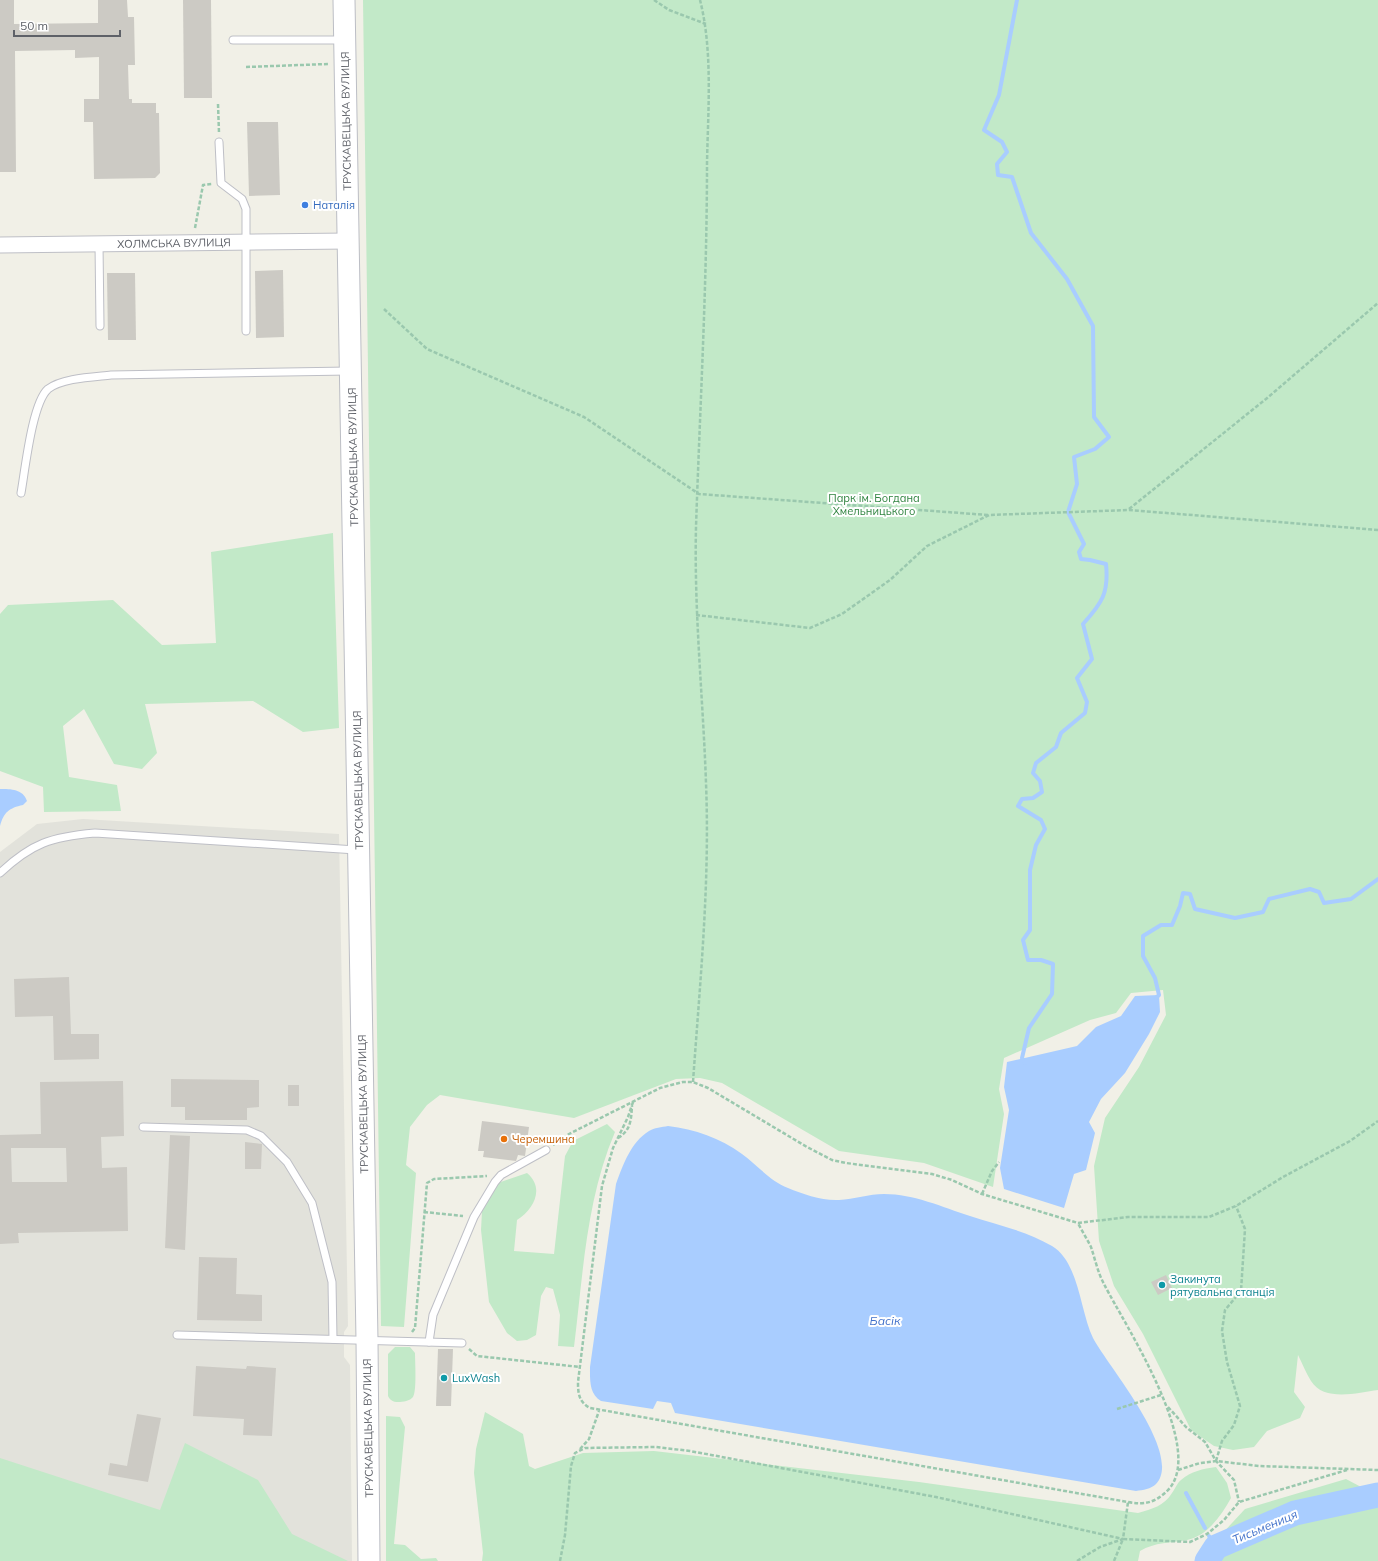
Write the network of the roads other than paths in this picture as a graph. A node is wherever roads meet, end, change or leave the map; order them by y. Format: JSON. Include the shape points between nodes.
{"nodes":[{"id":1,"x":344,"y":0,"type":"edge"},
{"id":2,"x":233,"y":40,"type":"dead end"},
{"id":3,"x":345,"y":40,"type":"junction"},
{"id":4,"x":219,"y":142,"type":"dead end"},
{"id":5,"x":349,"y":241,"type":"junction"},
{"id":6,"x":246,"y":242,"type":"junction"},
{"id":7,"x":99,"y":244,"type":"junction"},
{"id":8,"x":0,"y":246,"type":"edge"},
{"id":9,"x":100,"y":326,"type":"dead end"},
{"id":10,"x":246,"y":331,"type":"dead end"},
{"id":11,"x":351,"y":371,"type":"junction"},
{"id":12,"x":21,"y":493,"type":"dead end"},
{"id":13,"x":359,"y":850,"type":"junction"},
{"id":14,"x":0,"y":873,"type":"edge"},
{"id":15,"x":143,"y":1127,"type":"dead end"},
{"id":16,"x":546,"y":1150,"type":"road end"},
{"id":17,"x":177,"y":1335,"type":"dead end"},
{"id":18,"x":333,"y":1338,"type":"junction"},
{"id":19,"x":367,"y":1340,"type":"junction"},
{"id":20,"x":428,"y":1342,"type":"junction"},
{"id":21,"x":462,"y":1343,"type":"road end"},
{"id":22,"x":370,"y":1561,"type":"edge"}],
"edges":[{"from":1,"to":3,"type":"main road","name":"ТРУСКАВЕЦЬКА ВУЛИЦЯ"},
{"from":2,"to":3,"type":"lane"},
{"from":3,"to":5,"type":"main road","name":"ТРУСКАВЕЦЬКА ВУЛИЦЯ"},
{"from":4,"to":6,"type":"lane","via":[[221,183],[245,203]]},
{"from":5,"to":6,"type":"street","name":"ХОЛМСЬКА ВУЛИЦЯ"},
{"from":5,"to":11,"type":"main road","name":"ТРУСКАВЕЦЬКА ВУЛИЦЯ"},
{"from":6,"to":7,"type":"street","name":"ХОЛМСЬКА ВУЛИЦЯ"},
{"from":6,"to":10,"type":"lane"},
{"from":7,"to":8,"type":"street","name":"ХОЛМСЬКА ВУЛИЦЯ"},
{"from":7,"to":9,"type":"lane"},
{"from":11,"to":12,"type":"lane","via":[[110,375],[62,383],[48,389],[39,404]]},
{"from":11,"to":13,"type":"main road","name":"ТРУСКАВЕЦЬКА ВУЛИЦЯ"},
{"from":13,"to":14,"type":"lane","via":[[95,833],[48,841],[19,855]]},
{"from":13,"to":19,"type":"main road","name":"ТРУСКАВЕЦЬКА ВУЛИЦЯ"},
{"from":15,"to":18,"type":"lane","via":[[248,1130],[261,1136],[287,1162],[312,1203],[330,1266]]},
{"from":16,"to":20,"type":"lane","via":[[501,1175],[495,1182],[474,1217],[433,1314]]},
{"from":17,"to":18,"type":"lane"},
{"from":18,"to":19,"type":"lane"},
{"from":19,"to":20,"type":"lane"},
{"from":19,"to":22,"type":"main road","name":"ТРУСКАВЕЦЬКА ВУЛИЦЯ"},
{"from":20,"to":21,"type":"lane"}]}
